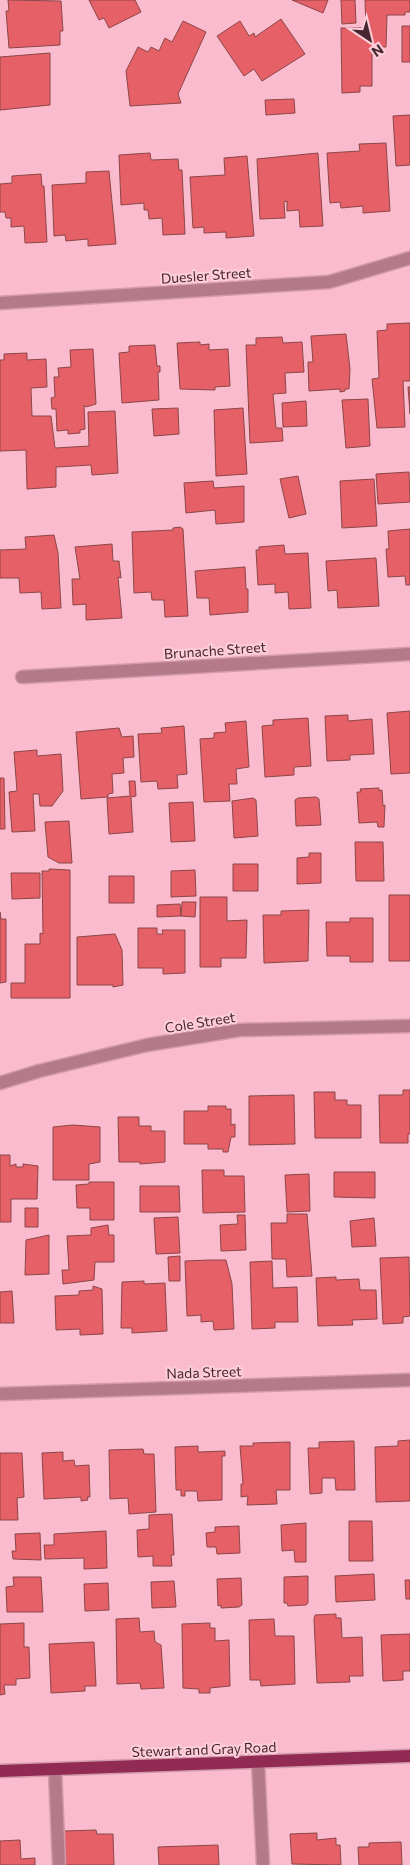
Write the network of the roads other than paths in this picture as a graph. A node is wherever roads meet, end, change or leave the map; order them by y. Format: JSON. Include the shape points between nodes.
{"nodes":[{"id":1,"x":410,"y":258,"type":"edge"},
{"id":2,"x":0,"y":303,"type":"edge"},
{"id":3,"x":410,"y":654,"type":"edge"},
{"id":4,"x":22,"y":677,"type":"dead end"},
{"id":5,"x":410,"y":1026,"type":"edge"},
{"id":6,"x":0,"y":1083,"type":"edge"},
{"id":7,"x":410,"y":1380,"type":"edge"},
{"id":8,"x":0,"y":1394,"type":"edge"},
{"id":9,"x":410,"y":1756,"type":"edge"},
{"id":10,"x":258,"y":1762,"type":"junction"},
{"id":11,"x":55,"y":1770,"type":"junction"},
{"id":12,"x":0,"y":1772,"type":"edge"},
{"id":13,"x":59,"y":1865,"type":"edge"},
{"id":14,"x":263,"y":1865,"type":"edge"}],
"edges":[{"from":1,"to":2,"type":"street","name":"Duesler Street","via":[[329,282]]},
{"from":3,"to":4,"type":"street","name":"Brunache Street"},
{"from":5,"to":6,"type":"street","name":"Cole Street","via":[[240,1030],[147,1045]]},
{"from":7,"to":8,"type":"street","name":"Nada Street"},
{"from":9,"to":10,"type":"main road","name":"Stewart and Gray Road"},
{"from":10,"to":11,"type":"main road","name":"Stewart and Gray Road"},
{"from":10,"to":14,"type":"street"},
{"from":11,"to":12,"type":"main road","name":"Stewart and Gray Road"},
{"from":11,"to":13,"type":"street"}]}
